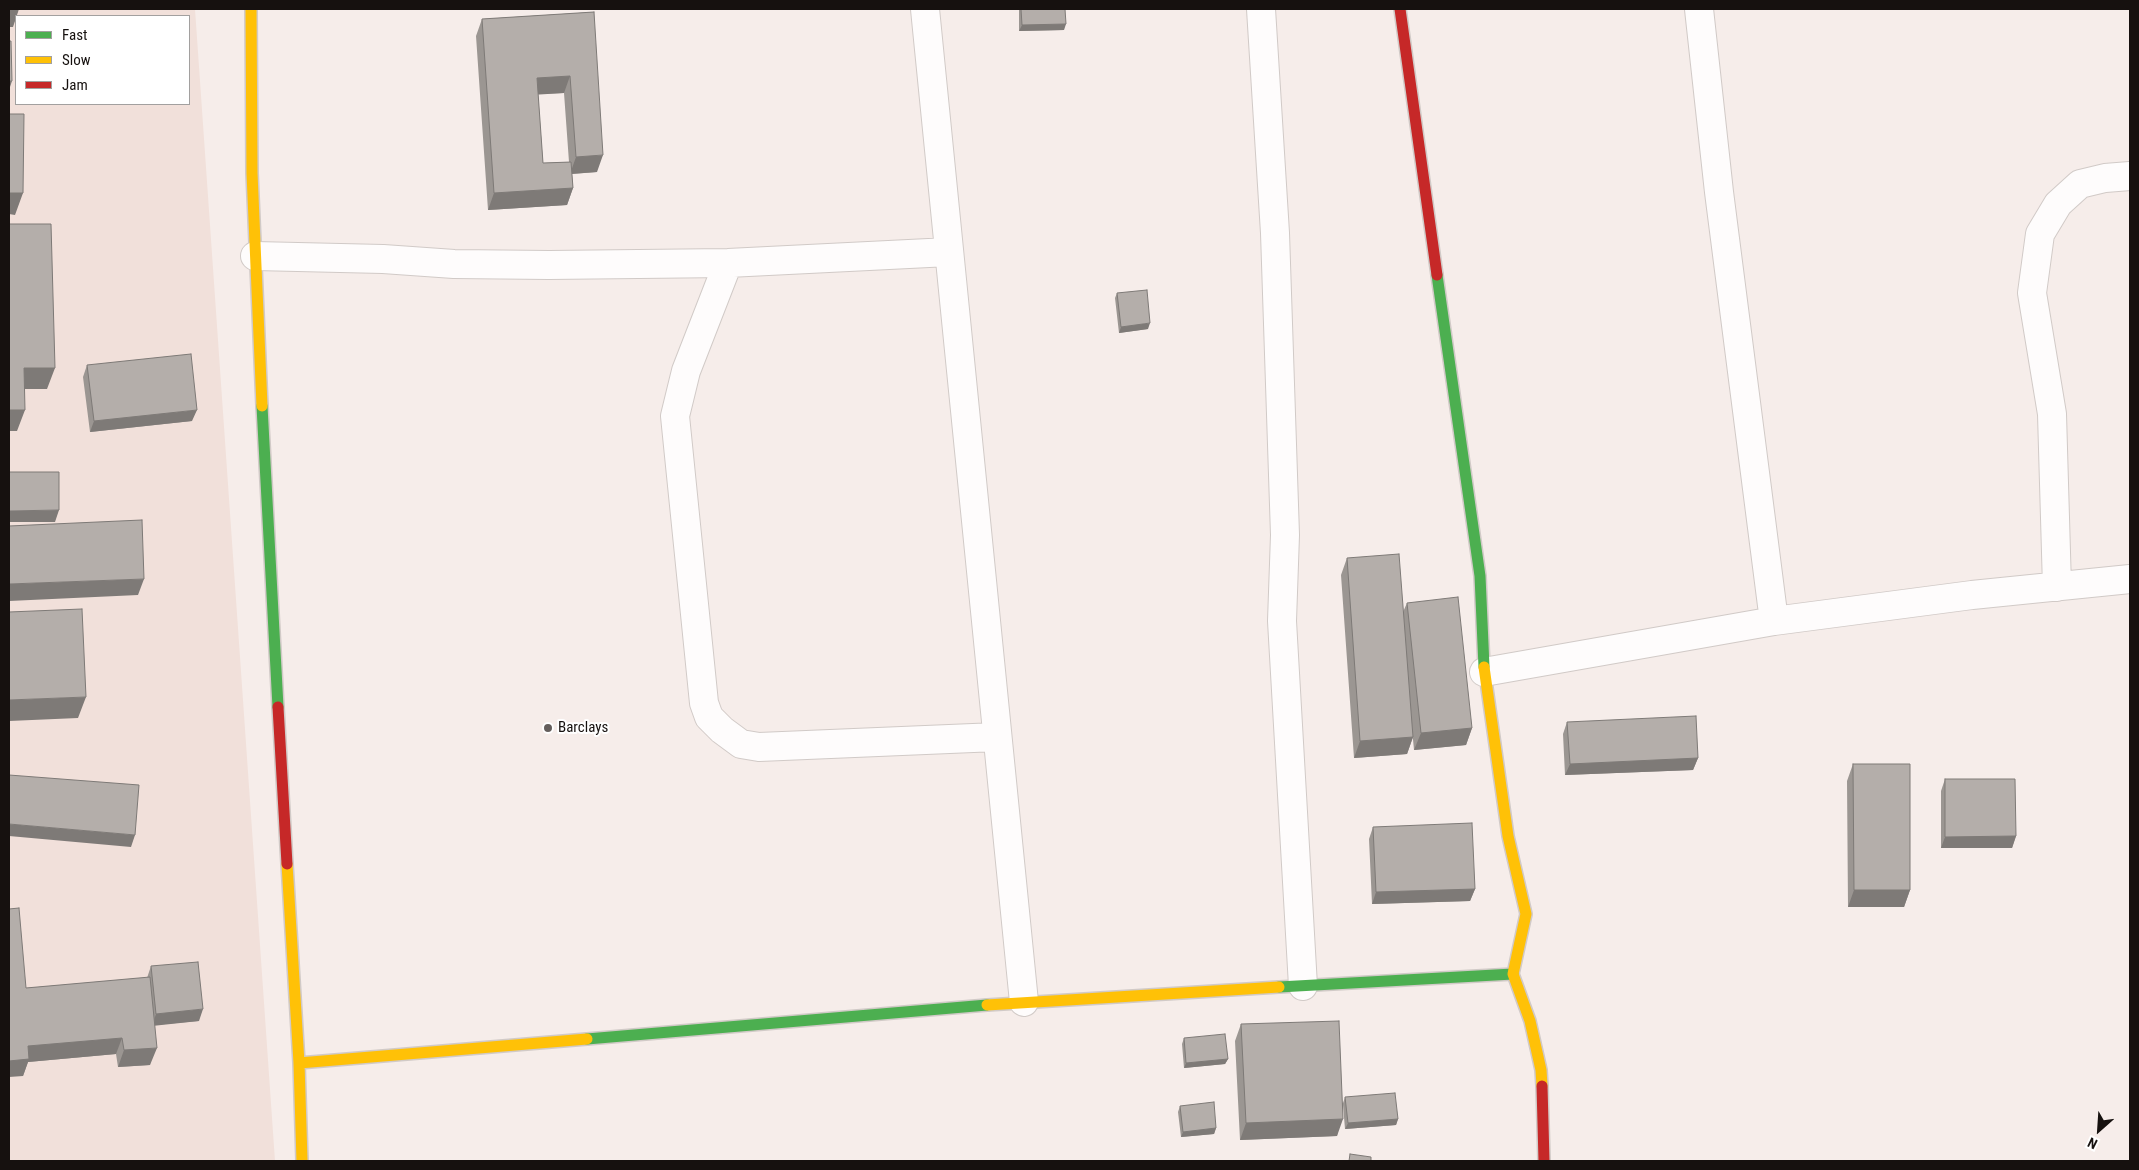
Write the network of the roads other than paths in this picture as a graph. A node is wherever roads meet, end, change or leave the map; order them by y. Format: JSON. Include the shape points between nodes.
{"nodes":[{"id":1,"x":251,"y":9,"type":"edge"},
{"id":2,"x":925,"y":9,"type":"edge"},
{"id":3,"x":1261,"y":9,"type":"edge"},
{"id":4,"x":1400,"y":9,"type":"edge"},
{"id":5,"x":1699,"y":9,"type":"edge"},
{"id":6,"x":2130,"y":176,"type":"edge"},
{"id":7,"x":949,"y":252,"type":"junction"},
{"id":8,"x":255,"y":256,"type":"junction"},
{"id":9,"x":728,"y":263,"type":"junction"},
{"id":10,"x":2130,"y":580,"type":"edge"},
{"id":11,"x":2056,"y":587,"type":"junction"},
{"id":12,"x":1774,"y":621,"type":"junction"},
{"id":13,"x":1484,"y":672,"type":"junction"},
{"id":14,"x":997,"y":737,"type":"junction"},
{"id":15,"x":1513,"y":974,"type":"junction"},
{"id":16,"x":1303,"y":986,"type":"junction"},
{"id":17,"x":1024,"y":1002,"type":"junction"},
{"id":18,"x":299,"y":1063,"type":"junction"},
{"id":19,"x":302,"y":1161,"type":"edge"},
{"id":20,"x":1544,"y":1161,"type":"edge"}],
"edges":[{"from":1,"to":8,"type":"street"},
{"from":2,"to":7,"type":"street"},
{"from":3,"to":16,"type":"street","via":[[1275,233],[1285,535],[1282,622]]},
{"from":4,"to":13,"type":"street","via":[[1480,576]]},
{"from":5,"to":12,"type":"street"},
{"from":6,"to":11,"type":"street","via":[[2080,184],[2058,204],[2040,234],[2032,293],[2052,414]]},
{"from":7,"to":9,"type":"street"},
{"from":7,"to":14,"type":"street"},
{"from":8,"to":9,"type":"street","via":[[454,264]]},
{"from":8,"to":18,"type":"street"},
{"from":9,"to":14,"type":"street","via":[[686,370],[675,416],[704,704],[709,717],[741,744],[759,747]]},
{"from":10,"to":11,"type":"street"},
{"from":11,"to":12,"type":"street"},
{"from":12,"to":13,"type":"street"},
{"from":13,"to":15,"type":"street","via":[[1508,836],[1526,914]]},
{"from":14,"to":17,"type":"street"},
{"from":15,"to":16,"type":"street"},
{"from":15,"to":20,"type":"street","via":[[1530,1020],[1541,1070]]},
{"from":16,"to":17,"type":"street"},
{"from":17,"to":18,"type":"street"},
{"from":18,"to":19,"type":"street"}]}
